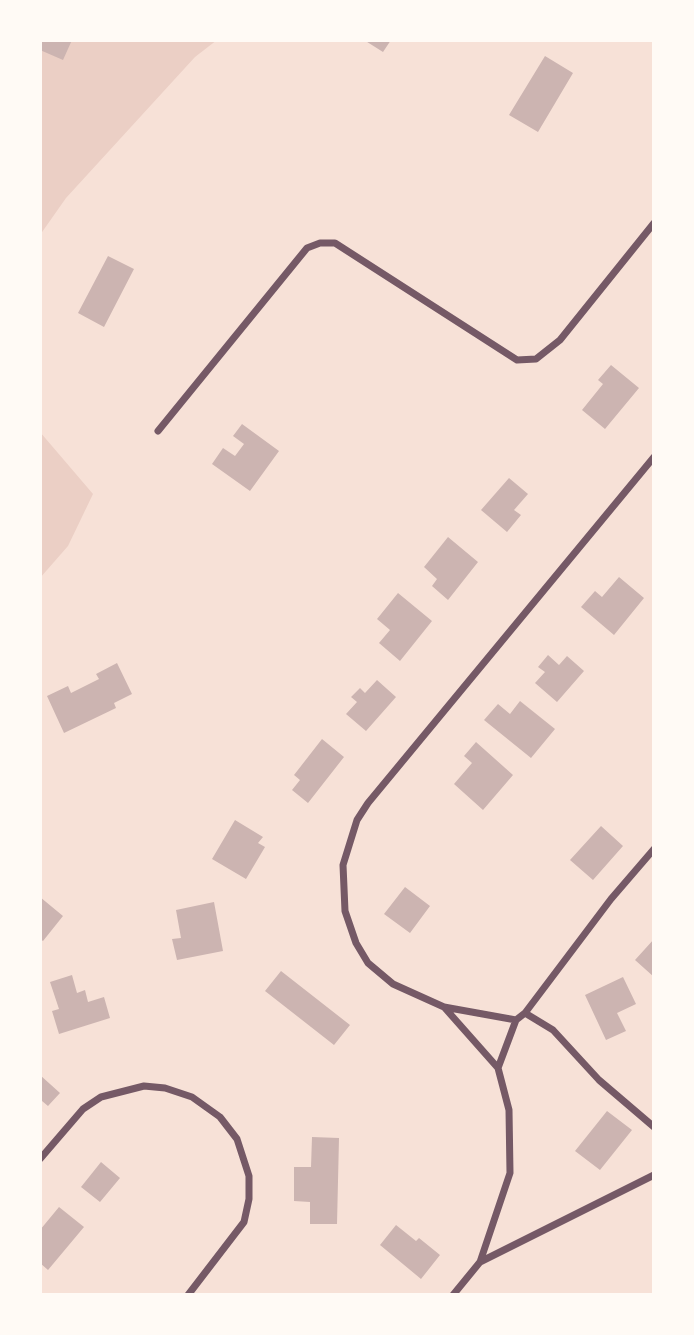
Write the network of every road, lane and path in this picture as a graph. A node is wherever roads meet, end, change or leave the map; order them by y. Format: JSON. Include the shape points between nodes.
{"nodes":[{"id":1,"x":654,"y":223,"type":"edge"},
{"id":2,"x":158,"y":431,"type":"dead end"},
{"id":3,"x":654,"y":457,"type":"edge"},
{"id":4,"x":654,"y":849,"type":"edge"},
{"id":5,"x":444,"y":1007,"type":"junction"},
{"id":6,"x":525,"y":1013,"type":"junction"},
{"id":7,"x":516,"y":1020,"type":"junction"},
{"id":8,"x":498,"y":1068,"type":"junction"},
{"id":9,"x":654,"y":1127,"type":"edge"},
{"id":10,"x":40,"y":1159,"type":"edge"},
{"id":11,"x":654,"y":1175,"type":"edge"},
{"id":12,"x":480,"y":1262,"type":"junction"},
{"id":13,"x":188,"y":1295,"type":"edge"},
{"id":14,"x":453,"y":1295,"type":"edge"}],
"edges":[{"from":1,"to":2,"type":"street","via":[[560,340],[536,359],[517,360],[335,243],[307,248]]},
{"from":3,"to":5,"type":"street","via":[[357,820],[343,865],[345,911],[356,943],[368,963],[393,984]]},
{"from":4,"to":6,"type":"street"},
{"from":5,"to":7,"type":"street"},
{"from":5,"to":8,"type":"street"},
{"from":6,"to":7,"type":"street"},
{"from":6,"to":9,"type":"street","via":[[553,1030],[599,1080]]},
{"from":7,"to":8,"type":"street"},
{"from":8,"to":12,"type":"street","via":[[509,1110],[510,1173]]},
{"from":10,"to":13,"type":"street","via":[[83,1109],[101,1097],[144,1086],[192,1097],[220,1117],[237,1139],[249,1176],[249,1199],[244,1222]]},
{"from":11,"to":12,"type":"street"},
{"from":12,"to":14,"type":"street"}]}
